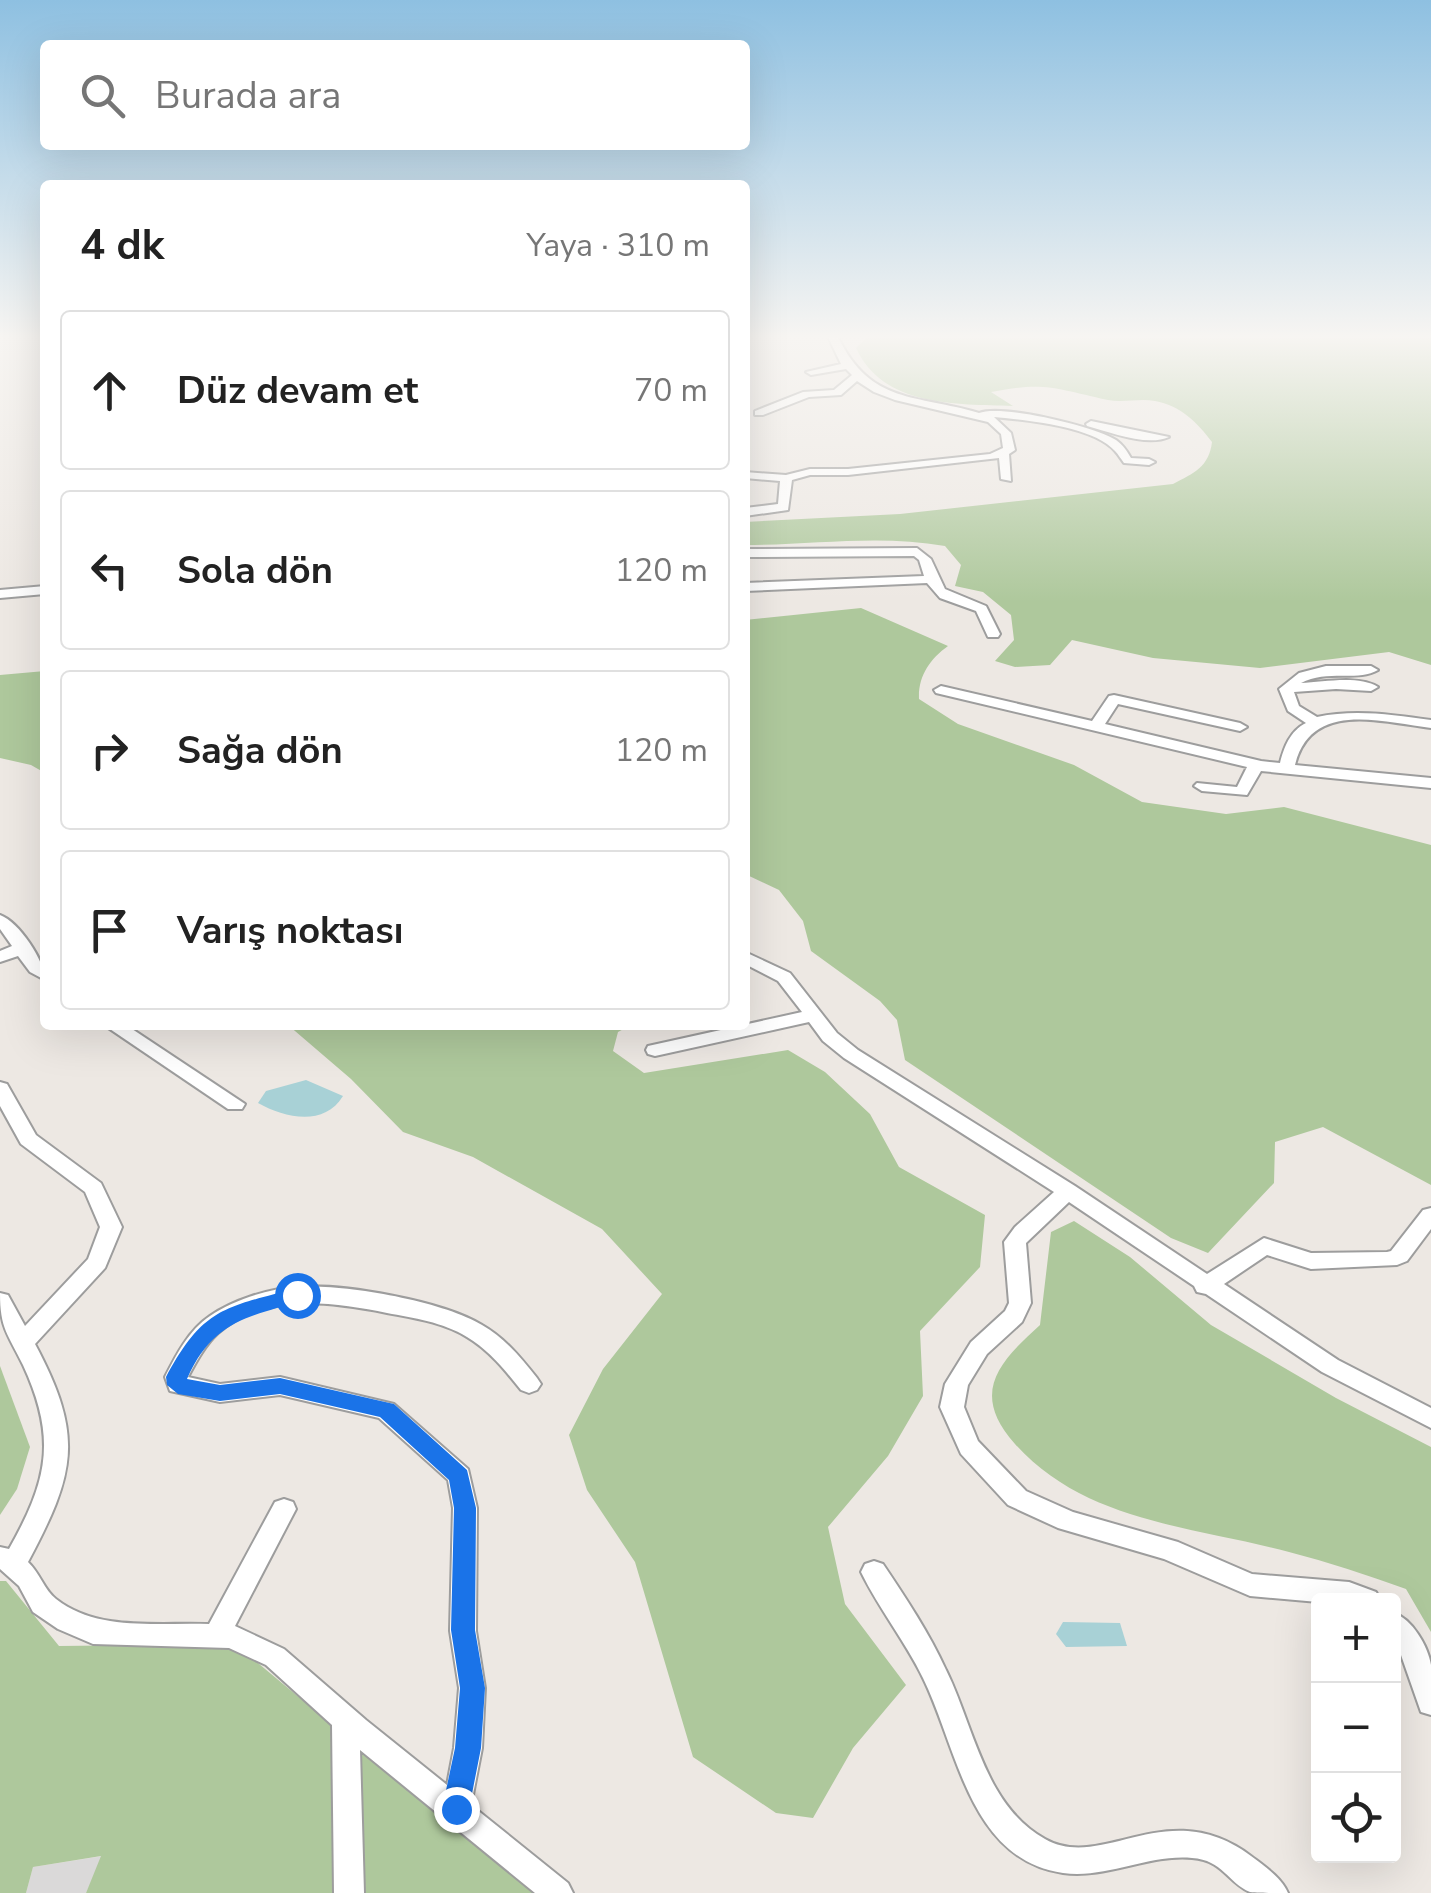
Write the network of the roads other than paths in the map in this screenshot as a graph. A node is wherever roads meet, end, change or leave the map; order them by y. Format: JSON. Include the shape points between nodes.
{"nodes":[{"id":1,"x":998,"y":425,"type":"edge"},
{"id":2,"x":1060,"y":425,"type":"edge"},
{"id":3,"x":1098,"y":425,"type":"edge"},
{"id":4,"x":1163,"y":437,"type":"dead end"},
{"id":5,"x":1004,"y":455,"type":"junction"},
{"id":6,"x":936,"y":461,"type":"junction"},
{"id":7,"x":1149,"y":462,"type":"dead end"},
{"id":8,"x":750,"y":474,"type":"edge"},
{"id":9,"x":786,"y":478,"type":"junction"},
{"id":10,"x":1007,"y":480,"type":"dead end"},
{"id":11,"x":942,"y":481,"type":"dead end"},
{"id":12,"x":750,"y":511,"type":"edge"},
{"id":13,"x":750,"y":553,"type":"edge"},
{"id":14,"x":932,"y":579,"type":"junction"},
{"id":15,"x":750,"y":586,"type":"edge"},
{"id":16,"x":40,"y":590,"type":"edge"},
{"id":17,"x":0,"y":594,"type":"edge"},
{"id":18,"x":992,"y":634,"type":"dead end"},
{"id":19,"x":1372,"y":670,"type":"dead end"},
{"id":20,"x":1371,"y":687,"type":"dead end"},
{"id":21,"x":1286,"y":689,"type":"junction"},
{"id":22,"x":941,"y":690,"type":"dead end"},
{"id":23,"x":1316,"y":723,"type":"junction"},
{"id":24,"x":1431,"y":724,"type":"edge"},
{"id":25,"x":1240,"y":727,"type":"dead end"},
{"id":26,"x":1095,"y":728,"type":"junction"},
{"id":27,"x":1256,"y":765,"type":"junction"},
{"id":28,"x":1286,"y":768,"type":"junction"},
{"id":29,"x":1431,"y":783,"type":"edge"},
{"id":30,"x":1202,"y":786,"type":"dead end"},
{"id":31,"x":0,"y":920,"type":"edge"},
{"id":32,"x":19,"y":949,"type":"junction"},
{"id":33,"x":0,"y":957,"type":"edge"},
{"id":34,"x":750,"y":960,"type":"edge"},
{"id":35,"x":40,"y":970,"type":"edge"},
{"id":36,"x":815,"y":1015,"type":"junction"},
{"id":37,"x":750,"y":1029,"type":"edge"},
{"id":38,"x":120,"y":1030,"type":"edge"},
{"id":39,"x":746,"y":1030,"type":"edge"},
{"id":40,"x":655,"y":1050,"type":"dead end"},
{"id":41,"x":0,"y":1088,"type":"edge"},
{"id":42,"x":235,"y":1104,"type":"dead end"},
{"id":43,"x":1068,"y":1192,"type":"junction"},
{"id":44,"x":1430,"y":1216,"type":"edge"},
{"id":45,"x":1205,"y":1286,"type":"junction"},
{"id":46,"x":0,"y":1301,"type":"edge"},
{"id":47,"x":23,"y":1342,"type":"junction"},
{"id":48,"x":528,"y":1384,"type":"dead end"},
{"id":49,"x":1431,"y":1419,"type":"edge"},
{"id":50,"x":284,"y":1509,"type":"dead end"},
{"id":51,"x":6,"y":1561,"type":"edge"},
{"id":52,"x":874,"y":1572,"type":"dead end"},
{"id":53,"x":1349,"y":1593,"type":"edge"},
{"id":54,"x":217,"y":1634,"type":"junction"},
{"id":55,"x":1401,"y":1634,"type":"edge"},
{"id":56,"x":1431,"y":1704,"type":"edge"},
{"id":57,"x":346,"y":1720,"type":"junction"},
{"id":58,"x":456,"y":1809,"type":"junction"},
{"id":59,"x":349,"y":1893,"type":"edge"},
{"id":60,"x":558,"y":1893,"type":"edge"},
{"id":61,"x":1274,"y":1893,"type":"edge"}],
"edges":[{"from":1,"to":5,"type":"street","via":[[1006,433]]},
{"from":2,"to":7,"type":"street","via":[[1105,440],[1128,461]]},
{"from":3,"to":4,"type":"street"},
{"from":5,"to":6,"type":"street"},
{"from":5,"to":10,"type":"street"},
{"from":6,"to":9,"type":"street"},
{"from":6,"to":11,"type":"street"},
{"from":8,"to":9,"type":"street"},
{"from":9,"to":12,"type":"street","via":[[784,507]]},
{"from":13,"to":14,"type":"street","via":[[917,552],[928,561]]},
{"from":14,"to":15,"type":"street"},
{"from":14,"to":18,"type":"street","via":[[943,594],[982,609]]},
{"from":16,"to":17,"type":"street"},
{"from":19,"to":21,"type":"street","via":[[1323,670]]},
{"from":20,"to":21,"type":"street"},
{"from":21,"to":23,"type":"street","via":[[1294,708]]},
{"from":22,"to":26,"type":"street"},
{"from":23,"to":24,"type":"street","via":[[1346,716]]},
{"from":23,"to":28,"type":"street","via":[[1288,750]]},
{"from":25,"to":26,"type":"street","via":[[1114,699]]},
{"from":26,"to":27,"type":"street"},
{"from":27,"to":28,"type":"street"},
{"from":27,"to":30,"type":"street","via":[[1242,792]]},
{"from":28,"to":29,"type":"street"},
{"from":31,"to":32,"type":"street","via":[[18,938]]},
{"from":32,"to":33,"type":"street"},
{"from":32,"to":35,"type":"street"},
{"from":34,"to":36,"type":"street","via":[[784,977]]},
{"from":36,"to":37,"type":"street"},
{"from":36,"to":43,"type":"street","via":[[851,1054]]},
{"from":38,"to":42,"type":"street"},
{"from":39,"to":40,"type":"street"},
{"from":41,"to":47,"type":"street","via":[[28,1139],[94,1188],[111,1226],[97,1263]]},
{"from":43,"to":45,"type":"street"},
{"from":43,"to":53,"type":"street","via":[[1015,1242],[1020,1303],[957,1384],[952,1407],[969,1447],[1017,1498],[1068,1522],[1169,1550],[1250,1585]]},
{"from":44,"to":45,"type":"street","via":[[1389,1260],[1334,1264],[1264,1246]]},
{"from":45,"to":49,"type":"street","via":[[1330,1366]]},
{"from":46,"to":47,"type":"street"},
{"from":47,"to":51,"type":"street","via":[[58,1440],[33,1531]]},
{"from":48,"to":58,"type":"street","via":[[488,1339],[465,1325],[395,1307],[297,1295],[213,1325],[176,1377],[178,1385],[194,1391],[280,1386],[386,1410],[459,1476],[465,1508],[463,1630],[472,1688]]},
{"from":50,"to":54,"type":"street"},
{"from":51,"to":54,"type":"street","via":[[28,1578],[42,1604],[93,1632]]},
{"from":52,"to":61,"type":"street","via":[[942,1690],[982,1794],[1014,1834],[1053,1857],[1079,1862],[1196,1844],[1229,1858]]},
{"from":54,"to":57,"type":"street","via":[[275,1657]]},
{"from":55,"to":56,"type":"street"},
{"from":57,"to":58,"type":"street"},
{"from":57,"to":59,"type":"street"},
{"from":58,"to":60,"type":"street"}]}
